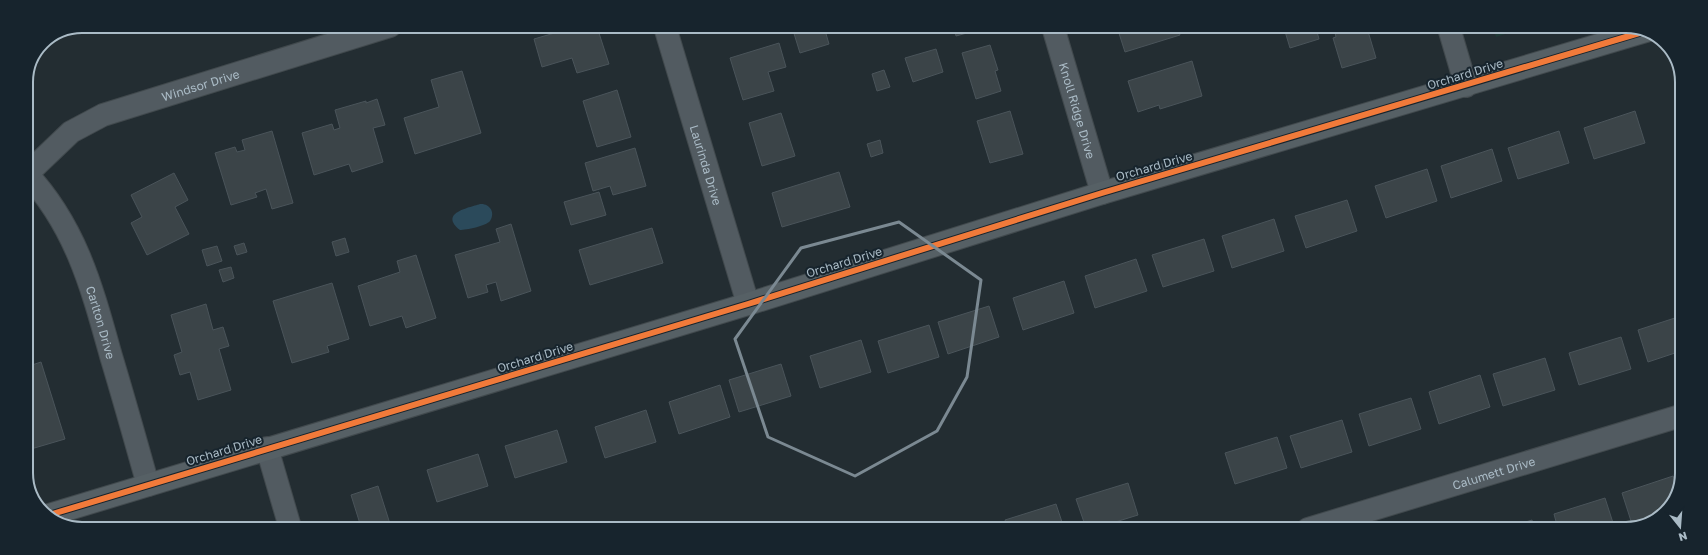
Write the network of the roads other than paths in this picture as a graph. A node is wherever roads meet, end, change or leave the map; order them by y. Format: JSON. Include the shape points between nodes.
{"nodes":[{"id":1,"x":367,"y":33,"type":"edge"},
{"id":2,"x":668,"y":33,"type":"edge"},
{"id":3,"x":1054,"y":33,"type":"edge"},
{"id":4,"x":1450,"y":33,"type":"edge"},
{"id":5,"x":1637,"y":35,"type":"edge"},
{"id":6,"x":1466,"y":86,"type":"junction"},
{"id":7,"x":33,"y":167,"type":"edge"},
{"id":8,"x":33,"y":182,"type":"edge"},
{"id":9,"x":1102,"y":193,"type":"junction"},
{"id":10,"x":748,"y":304,"type":"junction"},
{"id":11,"x":1675,"y":418,"type":"edge"},
{"id":12,"x":267,"y":448,"type":"junction"},
{"id":13,"x":148,"y":485,"type":"junction"},
{"id":14,"x":54,"y":513,"type":"edge"},
{"id":15,"x":289,"y":522,"type":"edge"},
{"id":16,"x":1331,"y":522,"type":"edge"}],
"edges":[{"from":1,"to":7,"type":"street","name":"Windsor Drive","via":[[103,115],[71,132]]},
{"from":2,"to":10,"type":"street","name":"Laurinda Drive"},
{"from":3,"to":9,"type":"street","name":"Knoll Ridge Drive"},
{"from":4,"to":6,"type":"street"},
{"from":5,"to":6,"type":"street","name":"Orchard Drive"},
{"from":6,"to":9,"type":"street","name":"Orchard Drive"},
{"from":8,"to":13,"type":"street","name":"Carlton Drive","via":[[68,231],[82,261]]},
{"from":9,"to":10,"type":"street","name":"Orchard Drive"},
{"from":10,"to":12,"type":"street","name":"Orchard Drive"},
{"from":11,"to":16,"type":"street","name":"Calumett Drive"},
{"from":12,"to":13,"type":"street","name":"Orchard Drive"},
{"from":12,"to":15,"type":"street"},
{"from":13,"to":14,"type":"street","name":"Orchard Drive"}]}
